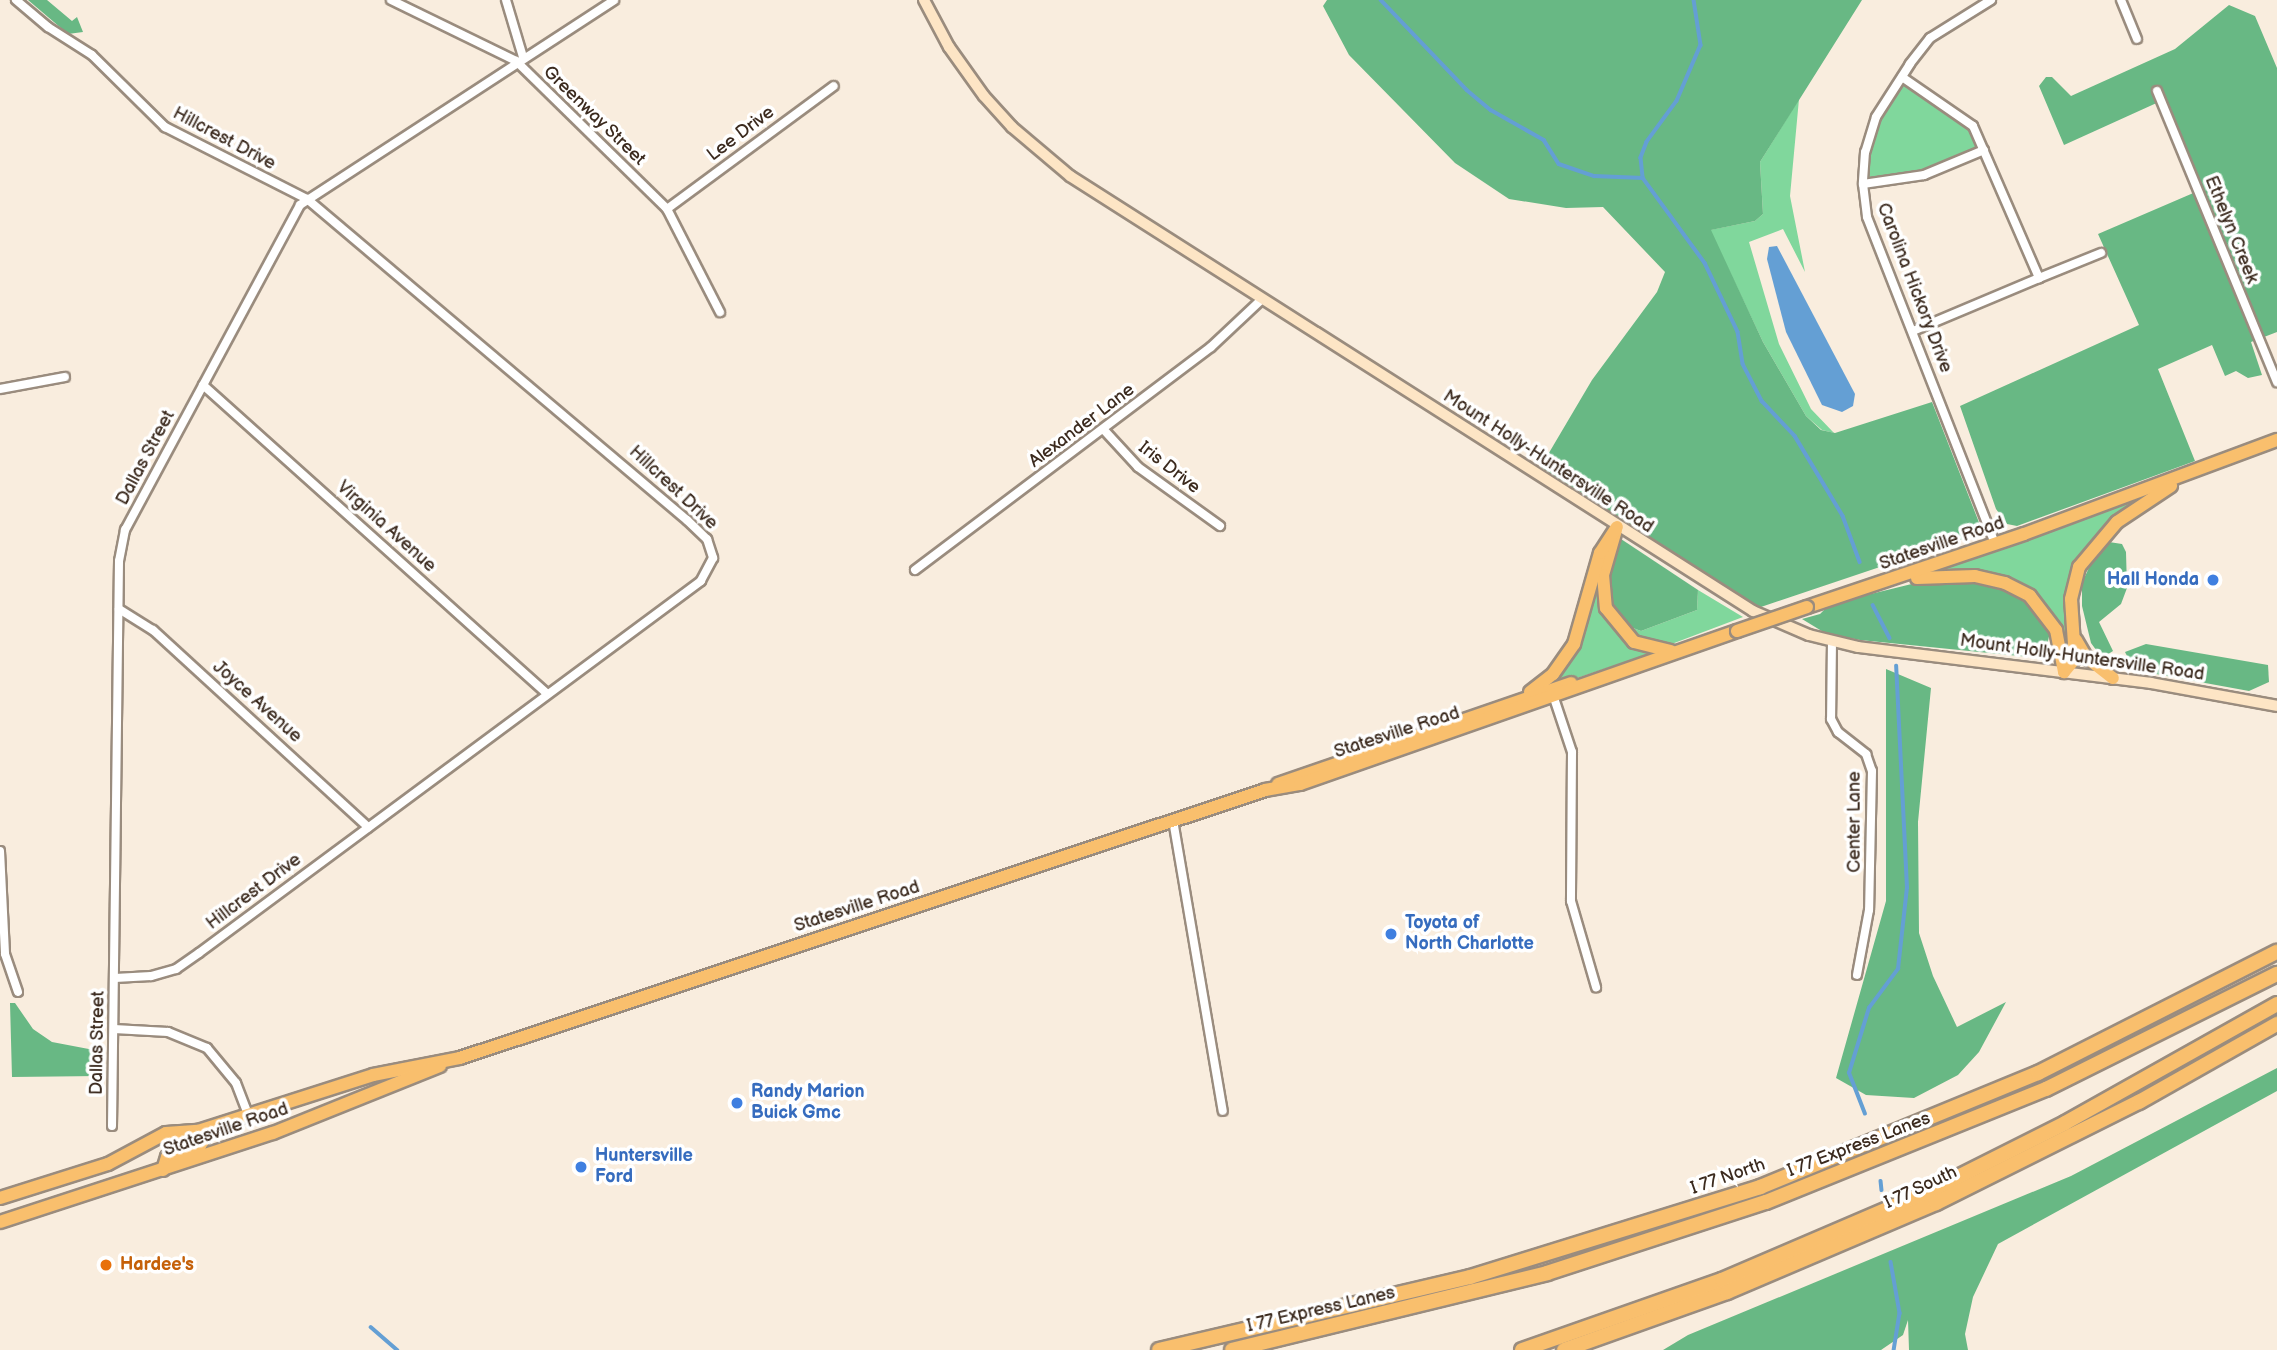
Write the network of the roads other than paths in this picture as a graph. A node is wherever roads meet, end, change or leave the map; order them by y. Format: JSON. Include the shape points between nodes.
{"nodes":[{"id":1,"x":16,"y":0,"type":"edge"},
{"id":2,"x":391,"y":0,"type":"edge"},
{"id":3,"x":506,"y":0,"type":"edge"},
{"id":4,"x":614,"y":0,"type":"edge"},
{"id":5,"x":924,"y":0,"type":"edge"},
{"id":6,"x":1991,"y":0,"type":"edge"},
{"id":7,"x":2121,"y":0,"type":"edge"},
{"id":8,"x":2137,"y":39,"type":"dead end"},
{"id":9,"x":520,"y":59,"type":"junction"},
{"id":10,"x":1902,"y":77,"type":"junction"},
{"id":11,"x":834,"y":86,"type":"dead end"},
{"id":12,"x":2157,"y":91,"type":"dead end"},
{"id":13,"x":1984,"y":150,"type":"junction"},
{"id":14,"x":1863,"y":184,"type":"junction"},
{"id":15,"x":307,"y":199,"type":"junction"},
{"id":16,"x":667,"y":209,"type":"junction"},
{"id":17,"x":2101,"y":253,"type":"dead end"},
{"id":18,"x":2039,"y":278,"type":"junction"},
{"id":19,"x":1261,"y":300,"type":"junction"},
{"id":20,"x":720,"y":312,"type":"dead end"},
{"id":21,"x":1913,"y":331,"type":"junction"},
{"id":22,"x":65,"y":377,"type":"dead end"},
{"id":23,"x":2277,"y":382,"type":"edge"},
{"id":24,"x":203,"y":385,"type":"junction"},
{"id":25,"x":0,"y":389,"type":"edge"},
{"id":26,"x":1104,"y":430,"type":"junction"},
{"id":27,"x":2277,"y":440,"type":"edge"},
{"id":28,"x":2200,"y":469,"type":"junction"},
{"id":29,"x":1220,"y":526,"type":"dead end"},
{"id":30,"x":1617,"y":527,"type":"junction"},
{"id":31,"x":1995,"y":544,"type":"junction"},
{"id":32,"x":915,"y":570,"type":"dead end"},
{"id":33,"x":1875,"y":585,"type":"junction"},
{"id":34,"x":119,"y":609,"type":"junction"},
{"id":35,"x":2075,"y":636,"type":"junction"},
{"id":36,"x":1832,"y":641,"type":"junction"},
{"id":37,"x":1675,"y":652,"type":"junction"},
{"id":38,"x":1616,"y":672,"type":"junction"},
{"id":39,"x":2064,"y":672,"type":"junction"},
{"id":40,"x":2113,"y":678,"type":"junction"},
{"id":41,"x":547,"y":694,"type":"junction"},
{"id":42,"x":1555,"y":698,"type":"junction"},
{"id":43,"x":1514,"y":702,"type":"junction"},
{"id":44,"x":2277,"y":706,"type":"edge"},
{"id":45,"x":1265,"y":790,"type":"junction"},
{"id":46,"x":1173,"y":820,"type":"junction"},
{"id":47,"x":368,"y":827,"type":"junction"},
{"id":48,"x":0,"y":851,"type":"edge"},
{"id":49,"x":2277,"y":952,"type":"edge"},
{"id":50,"x":2277,"y":974,"type":"edge"},
{"id":51,"x":1857,"y":975,"type":"dead end"},
{"id":52,"x":115,"y":978,"type":"junction"},
{"id":53,"x":1596,"y":987,"type":"dead end"},
{"id":54,"x":18,"y":992,"type":"dead end"},
{"id":55,"x":2277,"y":1004,"type":"edge"},
{"id":56,"x":2277,"y":1024,"type":"edge"},
{"id":57,"x":114,"y":1029,"type":"junction"},
{"id":58,"x":460,"y":1058,"type":"junction"},
{"id":59,"x":1223,"y":1111,"type":"dead end"},
{"id":60,"x":248,"y":1115,"type":"junction"},
{"id":61,"x":112,"y":1126,"type":"dead end"},
{"id":62,"x":198,"y":1131,"type":"junction"},
{"id":63,"x":163,"y":1170,"type":"junction"},
{"id":64,"x":0,"y":1198,"type":"edge"},
{"id":65,"x":0,"y":1222,"type":"edge"},
{"id":66,"x":1159,"y":1350,"type":"edge"},
{"id":67,"x":1232,"y":1350,"type":"edge"},
{"id":68,"x":1521,"y":1350,"type":"edge"},
{"id":69,"x":1564,"y":1350,"type":"edge"}],
"edges":[{"from":1,"to":15,"type":"street","name":"Hillcrest Drive","via":[[92,55],[165,127]]},
{"from":2,"to":9,"type":"street","name":"Greenway Street"},
{"from":3,"to":9,"type":"street"},
{"from":4,"to":9,"type":"street","name":"Dallas Street"},
{"from":5,"to":19,"type":"main road","name":"Mount Holly-Huntersville Road","via":[[967,74],[1042,154]]},
{"from":6,"to":10,"type":"street","name":"Carolina Hickory Drive","via":[[1930,38]]},
{"from":7,"to":8,"type":"street"},
{"from":9,"to":15,"type":"street","name":"Dallas Street"},
{"from":9,"to":16,"type":"street","name":"Greenway Street"},
{"from":10,"to":13,"type":"street","via":[[1962,116],[1973,126]]},
{"from":10,"to":14,"type":"street","name":"Carolina Hickory Drive","via":[[1870,133]]},
{"from":11,"to":16,"type":"street","name":"Lee Drive"},
{"from":12,"to":23,"type":"street","name":"Ethelyn Creek"},
{"from":13,"to":14,"type":"street","via":[[1924,175]]},
{"from":13,"to":18,"type":"street"},
{"from":14,"to":21,"type":"street","name":"Carolina Hickory Drive","via":[[1867,218]]},
{"from":15,"to":24,"type":"street","name":"Dallas Street","via":[[290,222]]},
{"from":15,"to":41,"type":"street","name":"Hillcrest Drive","via":[[609,451],[712,548],[712,567],[701,581]]},
{"from":16,"to":20,"type":"street","name":"Greenway Street"},
{"from":17,"to":18,"type":"street"},
{"from":18,"to":21,"type":"street"},
{"from":19,"to":26,"type":"street","name":"Alexander Lane","via":[[1240,324]]},
{"from":19,"to":30,"type":"main road","name":"Mount Holly-Huntersville Road"},
{"from":21,"to":31,"type":"street","name":"Carolina Hickory Drive"},
{"from":22,"to":25,"type":"street"},
{"from":24,"to":34,"type":"street","name":"Dallas Street","via":[[125,530],[119,561]]},
{"from":24,"to":41,"type":"street","name":"Virginia Avenue"},
{"from":26,"to":29,"type":"street","name":"Iris Drive","via":[[1138,467]]},
{"from":26,"to":32,"type":"street","name":"Alexander Lane"},
{"from":27,"to":28,"type":"main road","name":"Statesville Road"},
{"from":28,"to":31,"type":"main road","name":"Statesville Road"},
{"from":28,"to":35,"type":"main road","via":[[2117,522],[2086,556],[2072,588]]},
{"from":30,"to":36,"type":"main road","name":"Mount Holly-Huntersville Road","via":[[1753,611]]},
{"from":30,"to":37,"type":"main road","via":[[1603,575],[1606,608],[1634,642]]},
{"from":30,"to":43,"type":"main road","via":[[1600,553],[1568,655],[1544,682]]},
{"from":31,"to":33,"type":"main road","name":"Statesville Road"},
{"from":33,"to":37,"type":"main road","name":"Statesville Road","bridge":true},
{"from":33,"to":39,"type":"main road","via":[[1960,574],[2018,589],[2040,604],[2053,622]]},
{"from":34,"to":47,"type":"street","name":"Joyce Avenue","via":[[153,630]]},
{"from":34,"to":52,"type":"street","name":"Dallas Street"},
{"from":35,"to":39,"type":"main road","via":[[2076,659]]},
{"from":35,"to":40,"type":"main road","via":[[2086,657]]},
{"from":36,"to":39,"type":"main road","name":"Mount Holly-Huntersville Road"},
{"from":36,"to":51,"type":"street","name":"Center Lane","via":[[1831,719],[1838,732],[1866,754],[1872,771],[1870,897]]},
{"from":37,"to":38,"type":"main road","name":"Statesville Road"},
{"from":38,"to":42,"type":"main road","name":"Statesville Road"},
{"from":38,"to":43,"type":"main road","name":"Statesville Road"},
{"from":39,"to":40,"type":"main road","name":"Mount Holly-Huntersville Road"},
{"from":40,"to":44,"type":"main road","name":"Mount Holly-Huntersville Road"},
{"from":41,"to":47,"type":"street","name":"Hillcrest Drive"},
{"from":42,"to":45,"type":"main road","name":"Statesville Road","via":[[1300,784]]},
{"from":42,"to":53,"type":"street","via":[[1572,752],[1571,901]]},
{"from":43,"to":45,"type":"main road","name":"Statesville Road","via":[[1296,775]]},
{"from":45,"to":46,"type":"main road","name":"Statesville Road"},
{"from":46,"to":58,"type":"main road","name":"Statesville Road"},
{"from":46,"to":59,"type":"street"},
{"from":47,"to":52,"type":"street","name":"Hillcrest Drive","via":[[176,968],[151,976]]},
{"from":48,"to":54,"type":"street","via":[[5,954]]},
{"from":49,"to":66,"type":"highway","name":"I 77 North","via":[[2027,1078],[1749,1191],[1470,1277]]},
{"from":50,"to":67,"type":"highway","name":"I 77 Express Lanes","via":[[2046,1089],[1766,1202],[1546,1273]]},
{"from":52,"to":57,"type":"street","name":"Dallas Street"},
{"from":55,"to":68,"type":"highway","via":[[2087,1111],[1930,1191],[1722,1280]]},
{"from":56,"to":69,"type":"highway","name":"I 77 South","via":[[2139,1102],[1936,1203],[1727,1292]]},
{"from":57,"to":60,"type":"street","via":[[168,1032],[207,1048],[236,1083]]},
{"from":57,"to":61,"type":"street","name":"Dallas Street"},
{"from":58,"to":60,"type":"main road","name":"Statesville Road","via":[[373,1075]]},
{"from":58,"to":63,"type":"main road","name":"Statesville Road","via":[[371,1096]]},
{"from":60,"to":62,"type":"main road","name":"Statesville Road"},
{"from":62,"to":63,"type":"main road","via":[[203,1141],[199,1147],[167,1157]]},
{"from":62,"to":64,"type":"main road","name":"Statesville Road","via":[[166,1133],[107,1164]]},
{"from":63,"to":65,"type":"main road","name":"Statesville Road"}]}
